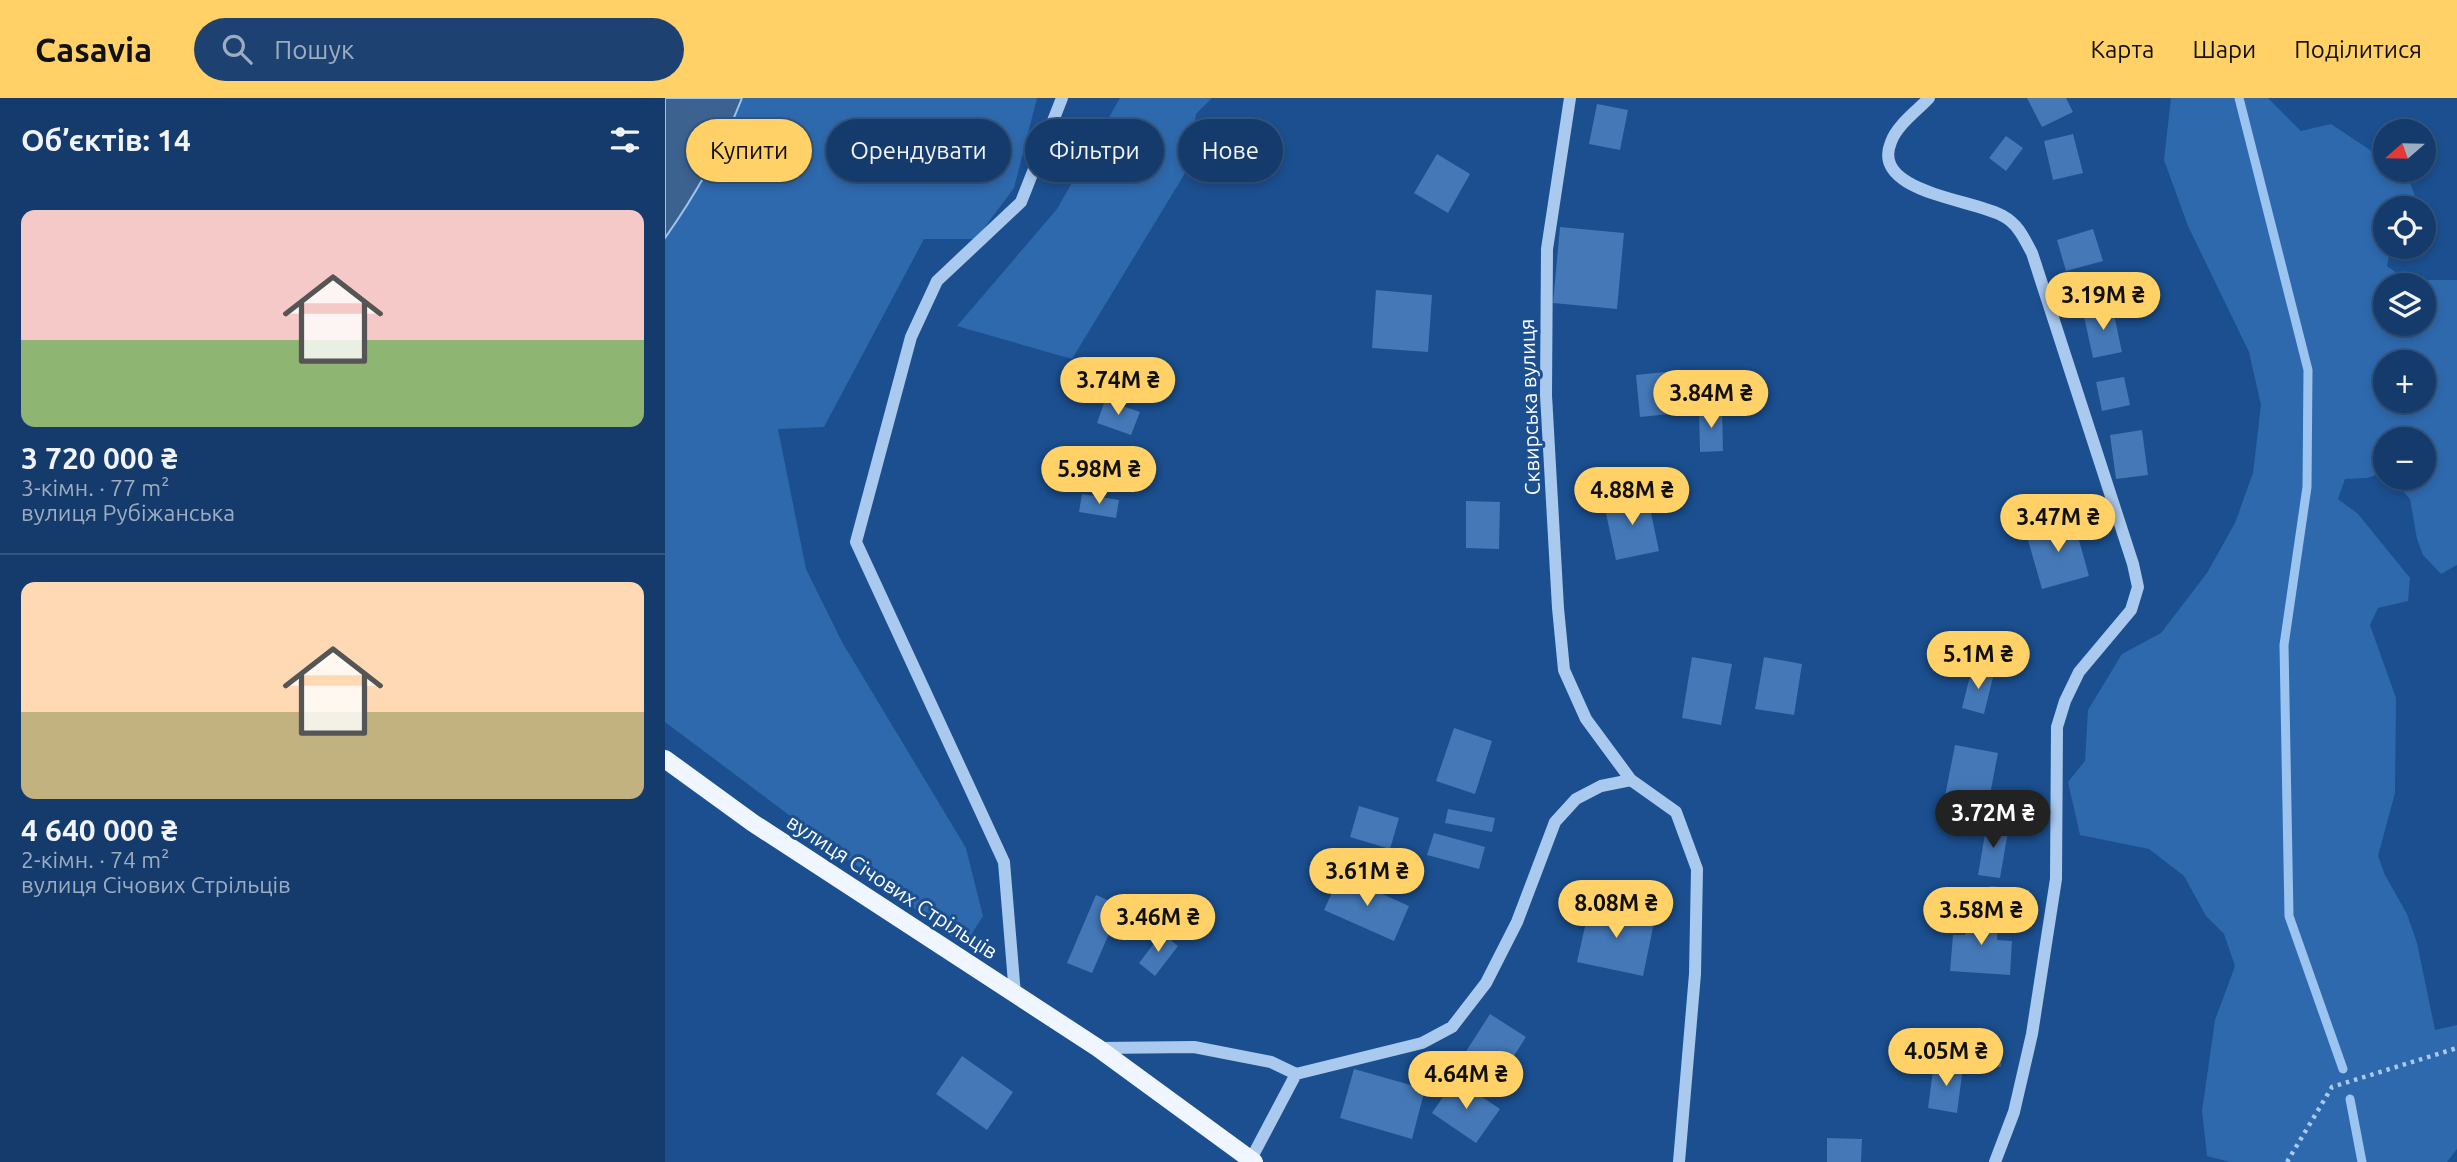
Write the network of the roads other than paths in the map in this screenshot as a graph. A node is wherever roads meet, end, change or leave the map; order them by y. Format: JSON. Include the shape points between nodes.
{"nodes":[{"id":1,"x":1062,"y":98,"type":"edge"},
{"id":2,"x":1570,"y":98,"type":"edge"},
{"id":3,"x":1929,"y":98,"type":"edge"},
{"id":4,"x":665,"y":759,"type":"edge"},
{"id":5,"x":1631,"y":780,"type":"junction"},
{"id":6,"x":1015,"y":995,"type":"junction"},
{"id":7,"x":1098,"y":1048,"type":"junction"},
{"id":8,"x":1296,"y":1074,"type":"junction"},
{"id":9,"x":1253,"y":1160,"type":"edge"},
{"id":10,"x":1679,"y":1162,"type":"edge"},
{"id":11,"x":1995,"y":1162,"type":"edge"}],
"edges":[{"from":1,"to":6,"type":"street","via":[[1021,202],[937,281],[911,337],[856,542],[1004,862]]},
{"from":2,"to":5,"type":"street","name":"Сквирська вулиця","via":[[1548,249],[1546,395],[1558,608],[1564,670],[1586,719]]},
{"from":3,"to":11,"type":"street","via":[[1898,130],[1890,144],[1888,164],[1898,178],[1913,186],[2003,215],[2020,230],[2032,253],[2138,587],[2131,610],[2079,673],[2057,727],[2056,880],[2032,1034],[2014,1112]]},
{"from":4,"to":6,"type":"main road","name":"вулиця Січових Стрільців"},
{"from":5,"to":8,"type":"street","via":[[1601,786],[1576,799],[1555,822],[1517,922],[1486,983],[1452,1027],[1422,1044]]},
{"from":5,"to":10,"type":"street","name":"Сквирська вулиця","via":[[1676,812],[1697,869],[1695,974]]},
{"from":6,"to":7,"type":"main road","name":"вулиця Січових Стрільців"},
{"from":7,"to":8,"type":"street","via":[[1194,1047],[1271,1062]]},
{"from":7,"to":9,"type":"main road","name":"вулиця Січових Стрільців"},
{"from":8,"to":9,"type":"street","name":"вулиця Січових Стрільців"}]}
